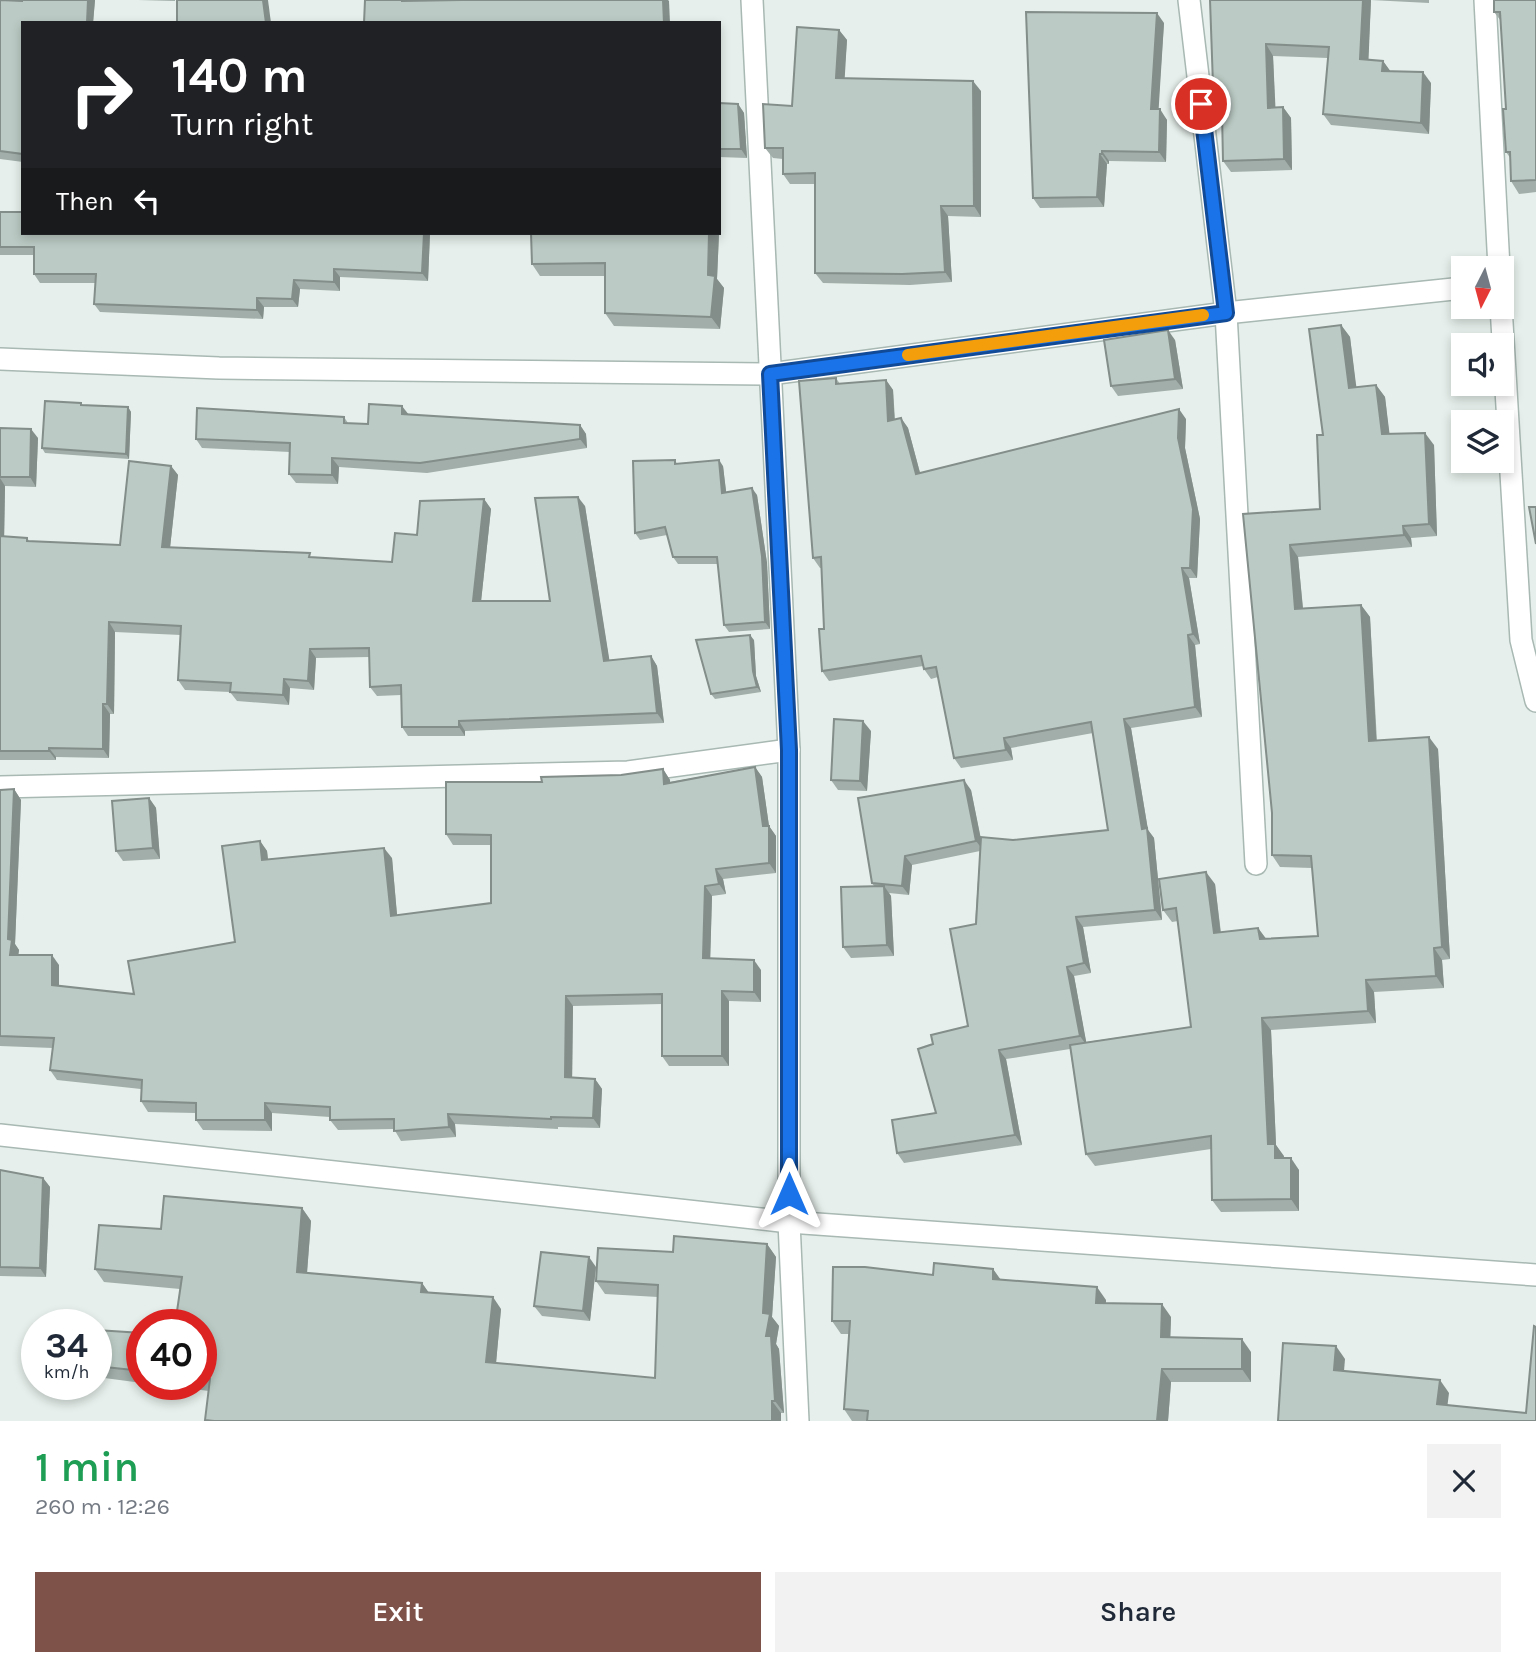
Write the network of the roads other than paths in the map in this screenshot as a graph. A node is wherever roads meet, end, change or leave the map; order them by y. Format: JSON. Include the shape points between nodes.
{"nodes":[{"id":1,"x":752,"y":0,"type":"edge"},
{"id":2,"x":1189,"y":0,"type":"edge"},
{"id":3,"x":1485,"y":0,"type":"edge"},
{"id":4,"x":1498,"y":256,"type":"edge"},
{"id":5,"x":1451,"y":289,"type":"edge"},
{"id":6,"x":1226,"y":313,"type":"junction"},
{"id":7,"x":1502,"y":319,"type":"edge"},
{"id":8,"x":0,"y":359,"type":"edge"},
{"id":9,"x":770,"y":374,"type":"junction"},
{"id":10,"x":1536,"y":701,"type":"edge"},
{"id":11,"x":789,"y":750,"type":"junction"},
{"id":12,"x":0,"y":787,"type":"edge"},
{"id":13,"x":1256,"y":864,"type":"dead end"},
{"id":14,"x":0,"y":1135,"type":"edge"},
{"id":15,"x":789,"y":1222,"type":"junction"},
{"id":16,"x":1536,"y":1275,"type":"edge"},
{"id":17,"x":798,"y":1421,"type":"edge"}],
"edges":[{"from":1,"to":9,"type":"street"},
{"from":2,"to":6,"type":"street"},
{"from":3,"to":4,"type":"street"},
{"from":5,"to":6,"type":"street"},
{"from":6,"to":9,"type":"street"},
{"from":6,"to":13,"type":"street"},
{"from":7,"to":10,"type":"street","via":[[1521,640]]},
{"from":8,"to":9,"type":"street","via":[[219,368]]},
{"from":9,"to":11,"type":"street"},
{"from":11,"to":12,"type":"street","via":[[628,772]]},
{"from":11,"to":15,"type":"street"},
{"from":14,"to":15,"type":"street"},
{"from":15,"to":16,"type":"street"},
{"from":15,"to":17,"type":"street"}]}
